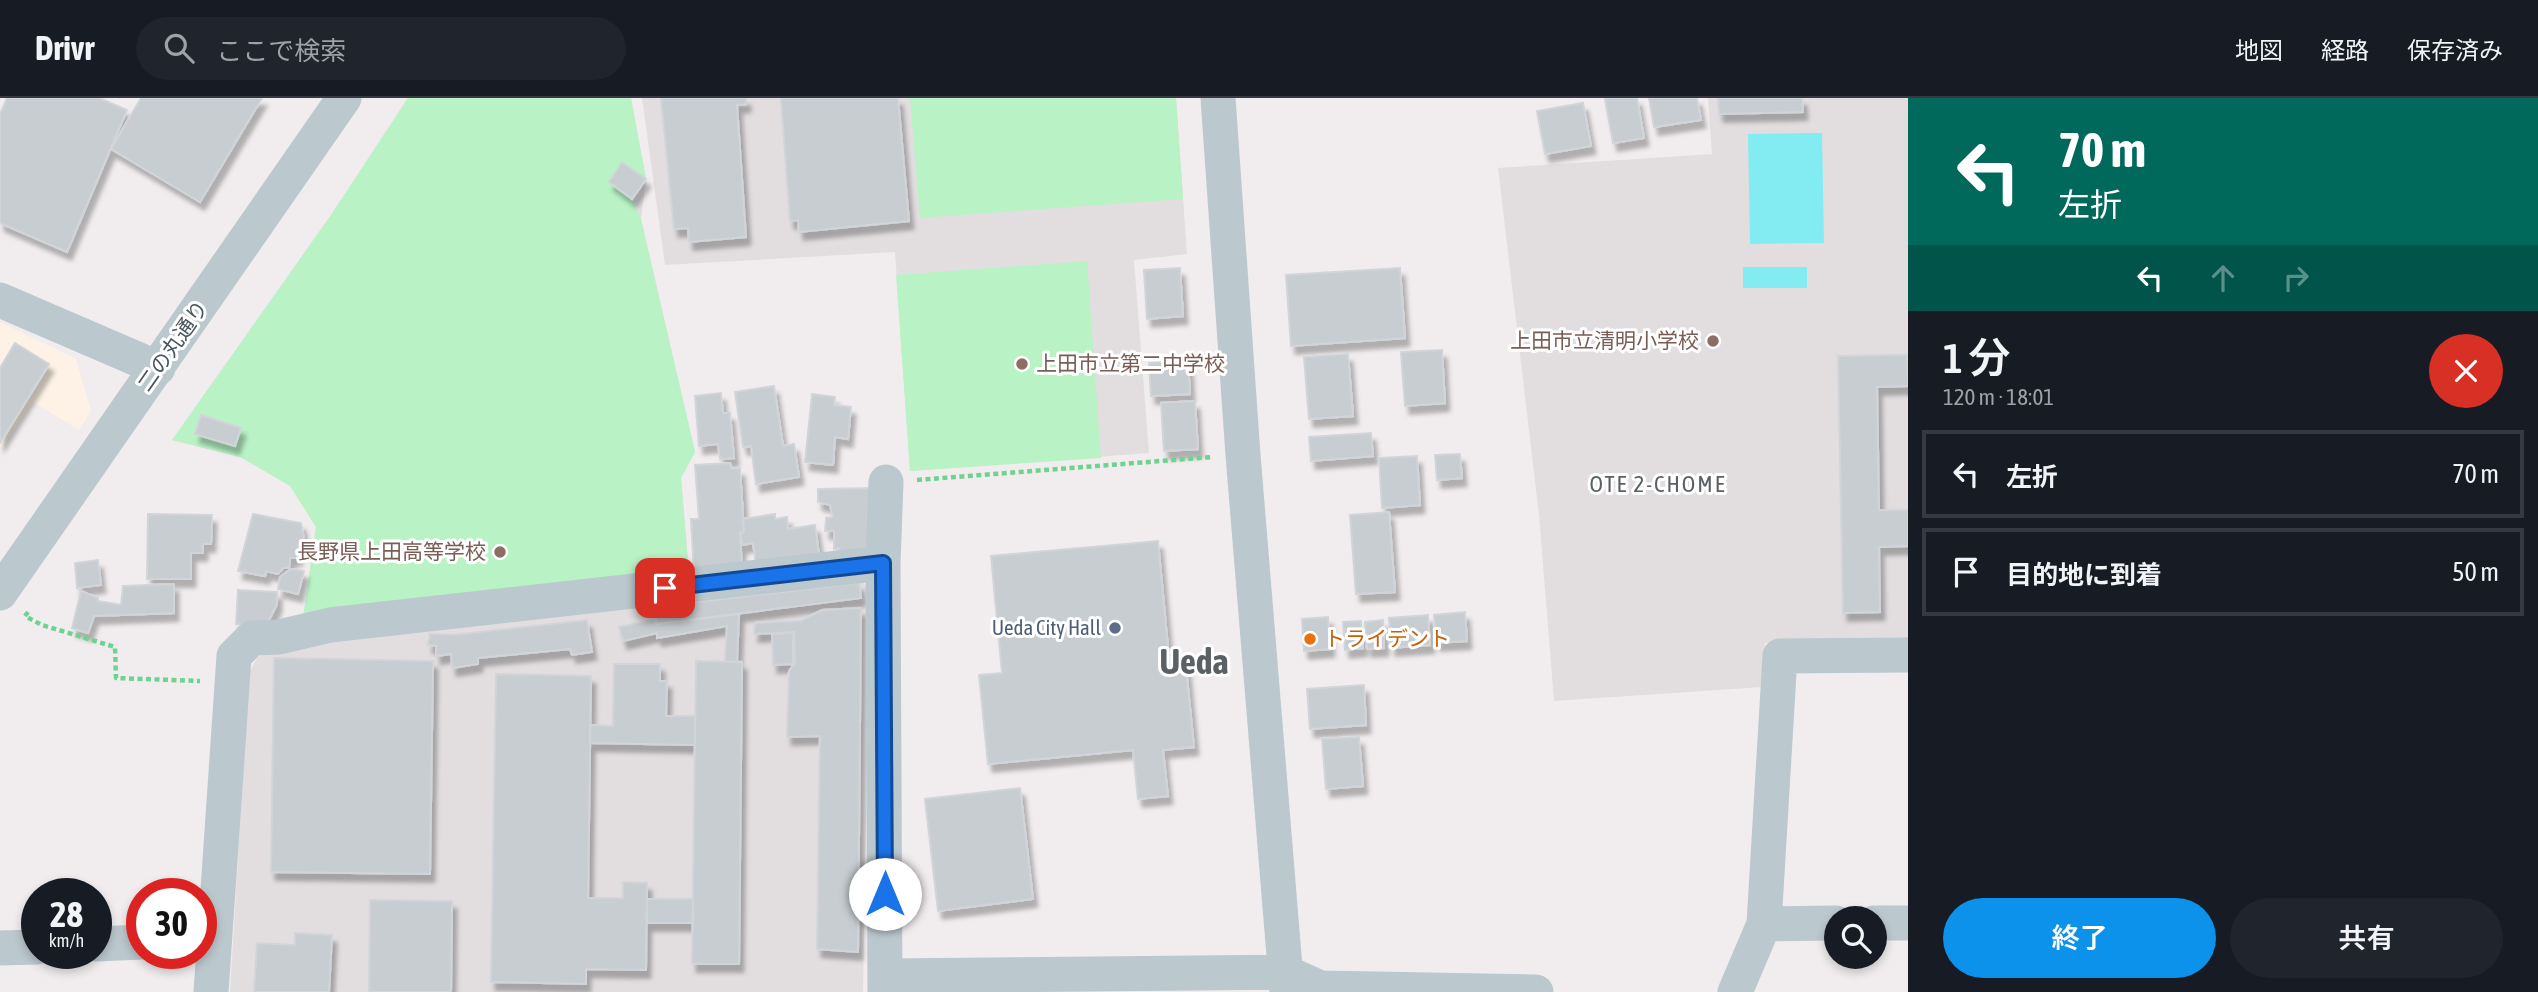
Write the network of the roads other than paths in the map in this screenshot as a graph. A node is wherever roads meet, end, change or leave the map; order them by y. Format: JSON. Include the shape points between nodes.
{"nodes":[{"id":1,"x":344,"y":98,"type":"edge"},
{"id":2,"x":1218,"y":98,"type":"edge"},
{"id":3,"x":0,"y":300,"type":"edge"},
{"id":4,"x":158,"y":368,"type":"junction"},
{"id":5,"x":886,"y":482,"type":"road end"},
{"id":6,"x":883,"y":563,"type":"junction"},
{"id":7,"x":16,"y":599,"type":"edge"},
{"id":8,"x":1908,"y":655,"type":"edge"},
{"id":9,"x":213,"y":878,"type":"edge"},
{"id":10,"x":1824,"y":923,"type":"edge"},
{"id":11,"x":1887,"y":923,"type":"edge"},
{"id":12,"x":1908,"y":923,"type":"edge"},
{"id":13,"x":1764,"y":924,"type":"junction"},
{"id":14,"x":21,"y":947,"type":"edge"},
{"id":15,"x":0,"y":948,"type":"edge"},
{"id":16,"x":209,"y":969,"type":"edge"},
{"id":17,"x":1286,"y":982,"type":"edge"},
{"id":18,"x":885,"y":984,"type":"edge"},
{"id":19,"x":211,"y":992,"type":"edge"},
{"id":20,"x":1536,"y":992,"type":"edge"},
{"id":21,"x":1735,"y":992,"type":"edge"}],
"edges":[{"from":1,"to":4,"type":"street","name":"二の丸通り"},
{"from":2,"to":17,"type":"street"},
{"from":3,"to":4,"type":"street"},
{"from":4,"to":7,"type":"street","name":"二の丸通り"},
{"from":5,"to":6,"type":"street"},
{"from":6,"to":9,"type":"street","via":[[330,625],[252,638],[234,656]]},
{"from":6,"to":18,"type":"street"},
{"from":8,"to":13,"type":"street","via":[[1780,656]]},
{"from":10,"to":13,"type":"street"},
{"from":11,"to":12,"type":"street"},
{"from":13,"to":21,"type":"street"},
{"from":14,"to":15,"type":"street"},
{"from":16,"to":19,"type":"street"},
{"from":17,"to":18,"type":"street"},
{"from":17,"to":20,"type":"street","via":[[1320,988]]}]}
